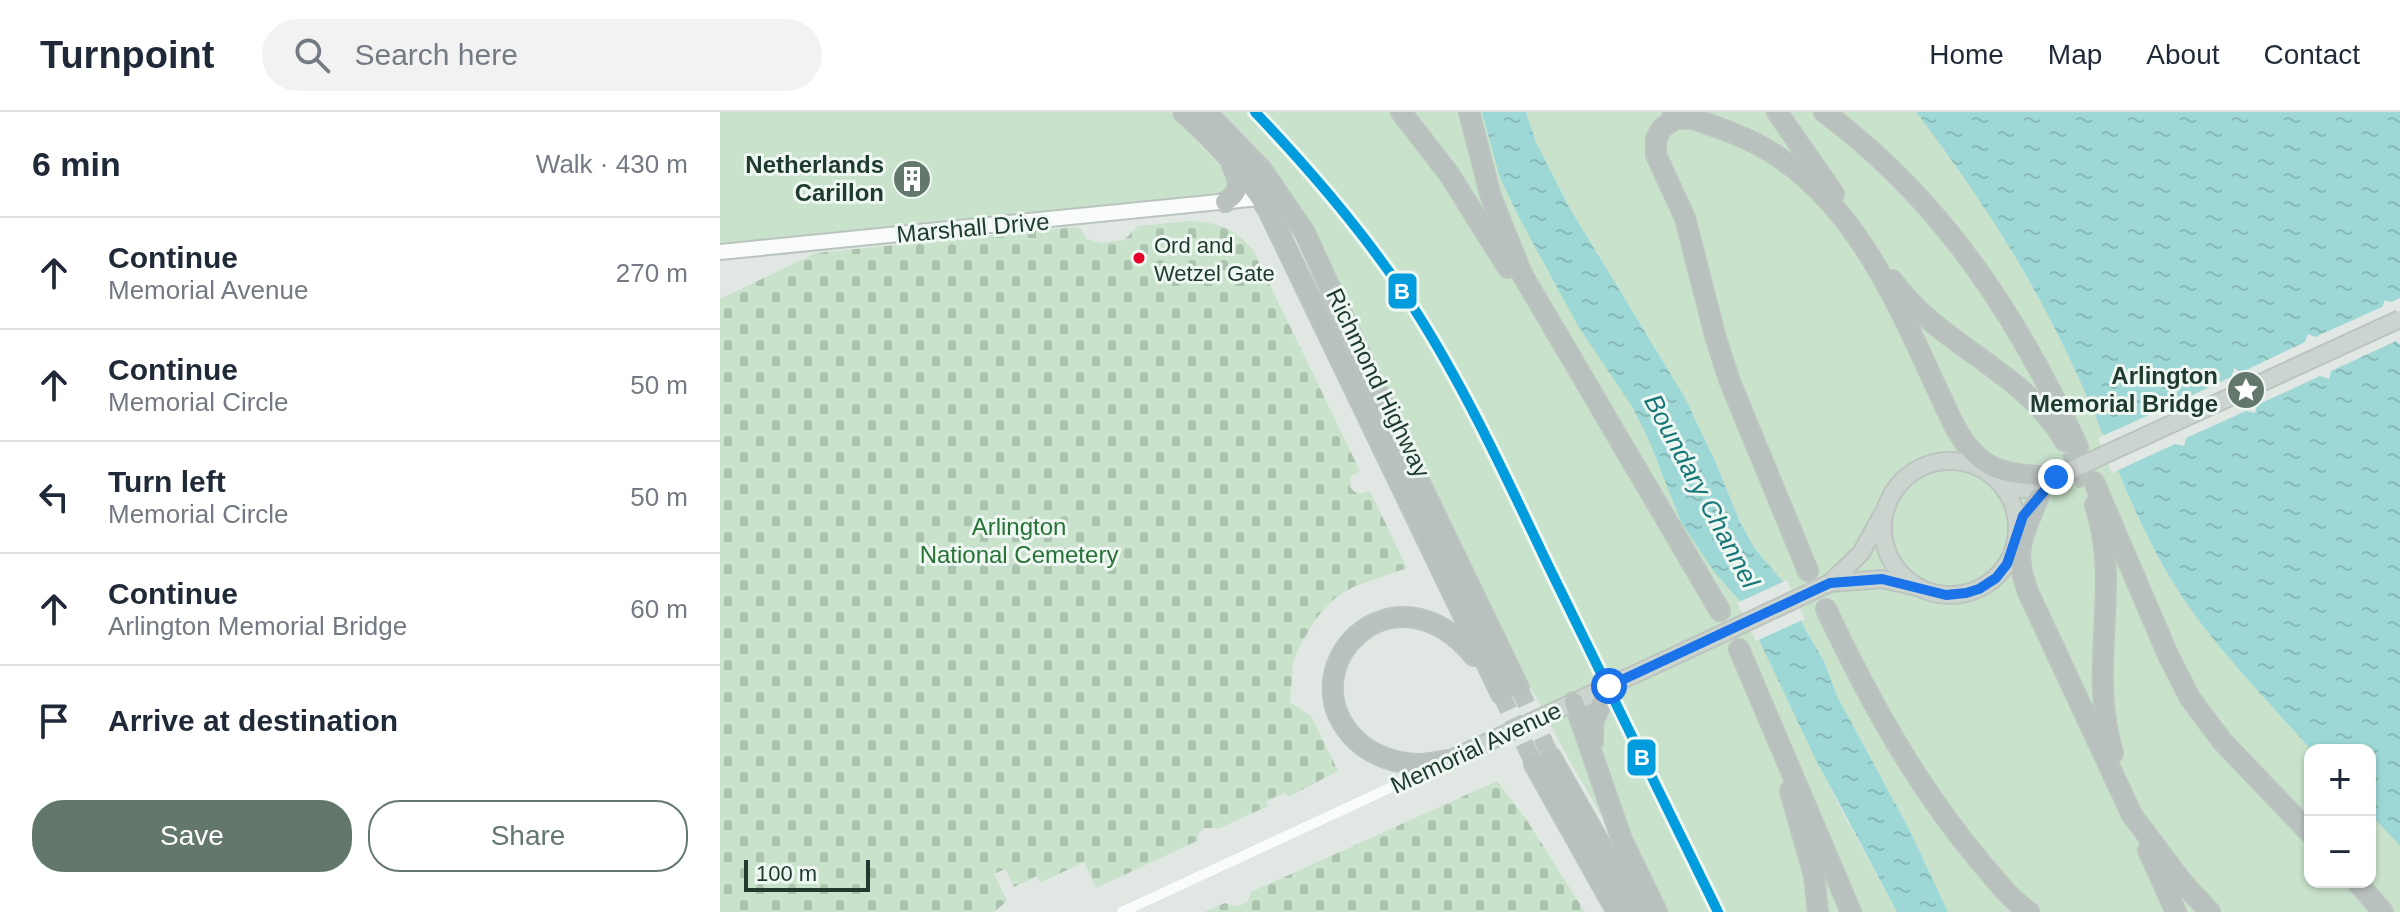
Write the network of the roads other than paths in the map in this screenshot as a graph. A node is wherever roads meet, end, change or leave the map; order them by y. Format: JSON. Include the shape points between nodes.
{"nodes":[{"id":1,"x":1183,"y":112,"type":"edge"},
{"id":2,"x":1206,"y":112,"type":"edge"},
{"id":3,"x":1401,"y":112,"type":"edge"},
{"id":4,"x":1469,"y":112,"type":"edge"},
{"id":5,"x":1673,"y":112,"type":"edge"},
{"id":6,"x":1777,"y":112,"type":"edge"},
{"id":7,"x":1824,"y":112,"type":"edge"},
{"id":8,"x":1696,"y":120,"type":"junction"},
{"id":9,"x":1222,"y":150,"type":"junction"},
{"id":10,"x":1281,"y":195,"type":"junction"},
{"id":11,"x":1260,"y":198,"type":"junction"},
{"id":12,"x":1225,"y":202,"type":"junction"},
{"id":13,"x":1275,"y":224,"type":"junction"},
{"id":14,"x":1849,"y":225,"type":"junction"},
{"id":15,"x":1862,"y":245,"type":"junction"},
{"id":16,"x":720,"y":252,"type":"edge"},
{"id":17,"x":2400,"y":319,"type":"edge"},
{"id":18,"x":1558,"y":337,"type":"junction"},
{"id":19,"x":1954,"y":425,"type":"junction"},
{"id":20,"x":1980,"y":468,"type":"junction"},
{"id":21,"x":2056,"y":477,"type":"junction"},
{"id":22,"x":2003,"y":487,"type":"junction"},
{"id":23,"x":2038,"y":498,"type":"junction"},
{"id":24,"x":1887,"y":507,"type":"junction"},
{"id":25,"x":2015,"y":537,"type":"junction"},
{"id":26,"x":2010,"y":560,"type":"junction"},
{"id":27,"x":1808,"y":571,"type":"dead end"},
{"id":28,"x":1835,"y":581,"type":"junction"},
{"id":29,"x":1919,"y":587,"type":"junction"},
{"id":30,"x":2034,"y":604,"type":"junction"},
{"id":31,"x":1826,"y":609,"type":"dead end"},
{"id":32,"x":1720,"y":611,"type":"dead end"},
{"id":33,"x":1739,"y":649,"type":"dead end"},
{"id":34,"x":1609,"y":686,"type":"junction"},
{"id":35,"x":1510,"y":691,"type":"junction"},
{"id":36,"x":1574,"y":702,"type":"junction"},
{"id":37,"x":1772,"y":723,"type":"junction"},
{"id":38,"x":1449,"y":760,"type":"junction"},
{"id":39,"x":1596,"y":760,"type":"junction"},
{"id":40,"x":1606,"y":792,"type":"junction"},
{"id":41,"x":2123,"y":795,"type":"junction"},
{"id":42,"x":2132,"y":815,"type":"junction"},
{"id":43,"x":2304,"y":827,"type":"edge"},
{"id":44,"x":2362,"y":888,"type":"edge"},
{"id":45,"x":2027,"y":911,"type":"edge"},
{"id":46,"x":1122,"y":912,"type":"edge"},
{"id":47,"x":1617,"y":912,"type":"edge"},
{"id":48,"x":1639,"y":912,"type":"edge"},
{"id":49,"x":1657,"y":912,"type":"edge"},
{"id":50,"x":1672,"y":912,"type":"edge"},
{"id":51,"x":1818,"y":912,"type":"edge"},
{"id":52,"x":1851,"y":912,"type":"edge"},
{"id":53,"x":2176,"y":912,"type":"edge"},
{"id":54,"x":2210,"y":912,"type":"edge"},
{"id":55,"x":2383,"y":912,"type":"edge"}],
"edges":[{"from":1,"to":9,"type":"highway","name":"Richmond Highway"},
{"from":2,"to":10,"type":"highway","name":"Richmond Highway"},
{"from":3,"to":18,"type":"highway"},
{"from":4,"to":18,"type":"highway","via":[[1506,238]]},
{"from":5,"to":8,"type":"highway"},
{"from":6,"to":14,"type":"highway","via":[[1839,200]]},
{"from":7,"to":15,"type":"highway","via":[[1912,190],[1974,263],[2026,342],[2074,449],[2023,389],[1929,319]]},
{"from":8,"to":14,"type":"highway","via":[[1743,137],[1787,164]]},
{"from":8,"to":27,"type":"highway","via":[[1666,123],[1656,139],[1656,155],[1685,218],[1730,382]]},
{"from":9,"to":11,"type":"highway","name":"Richmond Highway"},
{"from":9,"to":12,"type":"highway","via":[[1239,183]]},
{"from":10,"to":11,"type":"street","name":"Marshall Drive"},
{"from":10,"to":35,"type":"highway","name":"Richmond Highway","via":[[1322,267]]},
{"from":11,"to":12,"type":"street","name":"Marshall Drive"},
{"from":11,"to":13,"type":"highway","name":"Richmond Highway"},
{"from":12,"to":13,"type":"street","name":"Marshall Drive","via":[[1256,210]]},
{"from":12,"to":16,"type":"street","name":"Marshall Drive"},
{"from":13,"to":35,"type":"highway","name":"Richmond Highway"},
{"from":14,"to":15,"type":"highway"},
{"from":15,"to":19,"type":"highway"},
{"from":17,"to":21,"type":"main road","bridge":true},
{"from":18,"to":32,"type":"highway"},
{"from":19,"to":20,"type":"highway","via":[[1959,445]]},
{"from":19,"to":21,"type":"highway","via":[[1973,455],[1989,466],[2018,476]]},
{"from":20,"to":22,"type":"main road"},
{"from":20,"to":24,"type":"main road","via":[[1956,463],[1921,466],[1900,482]]},
{"from":21,"to":22,"type":"main road","via":[[2025,489]]},
{"from":21,"to":23,"type":"main road"},
{"from":22,"to":25,"type":"main road","via":[[2014,511]]},
{"from":23,"to":25,"type":"main road"},
{"from":23,"to":30,"type":"highway","via":[[2020,548],[2022,574]]},
{"from":24,"to":28,"type":"main road","name":"Memorial Avenue","via":[[1866,547]]},
{"from":24,"to":29,"type":"main road","via":[[1890,552]]},
{"from":25,"to":26,"type":"main road"},
{"from":26,"to":29,"type":"main road","via":[[1991,582],[1966,593],[1939,594]]},
{"from":26,"to":30,"type":"highway","via":[[2020,587]]},
{"from":28,"to":29,"type":"main road","name":"Memorial Avenue","via":[[1882,579]]},
{"from":28,"to":34,"type":"main road","name":"Memorial Avenue","bridge":true},
{"from":30,"to":41,"type":"highway"},
{"from":31,"to":45,"type":"highway","via":[[1918,779],[1963,841]]},
{"from":33,"to":37,"type":"highway"},
{"from":34,"to":36,"type":"main road","name":"Memorial Avenue"},
{"from":34,"to":39,"type":"highway","via":[[1593,722]]},
{"from":35,"to":38,"type":"highway","via":[[1452,633],[1423,618],[1377,621],[1345,649],[1334,698],[1353,737],[1373,752],[1402,762]]},
{"from":36,"to":38,"type":"main road","name":"Memorial Avenue"},
{"from":36,"to":39,"type":"highway"},
{"from":37,"to":51,"type":"highway","via":[[1814,875]]},
{"from":37,"to":52,"type":"highway"},
{"from":38,"to":46,"type":"street","name":"Memorial Avenue"},
{"from":39,"to":40,"type":"highway"},
{"from":40,"to":49,"type":"highway","via":[[1622,840]]},
{"from":40,"to":50,"type":"highway"},
{"from":41,"to":42,"type":"highway"},
{"from":41,"to":43,"type":"highway","via":[[2101,692],[2104,542],[2090,484],[2190,698],[2222,741]]},
{"from":42,"to":53,"type":"highway"},
{"from":42,"to":54,"type":"highway"},
{"from":44,"to":55,"type":"highway"},
{"from":47,"to":48,"type":"highway","via":[[1542,760]]}]}
